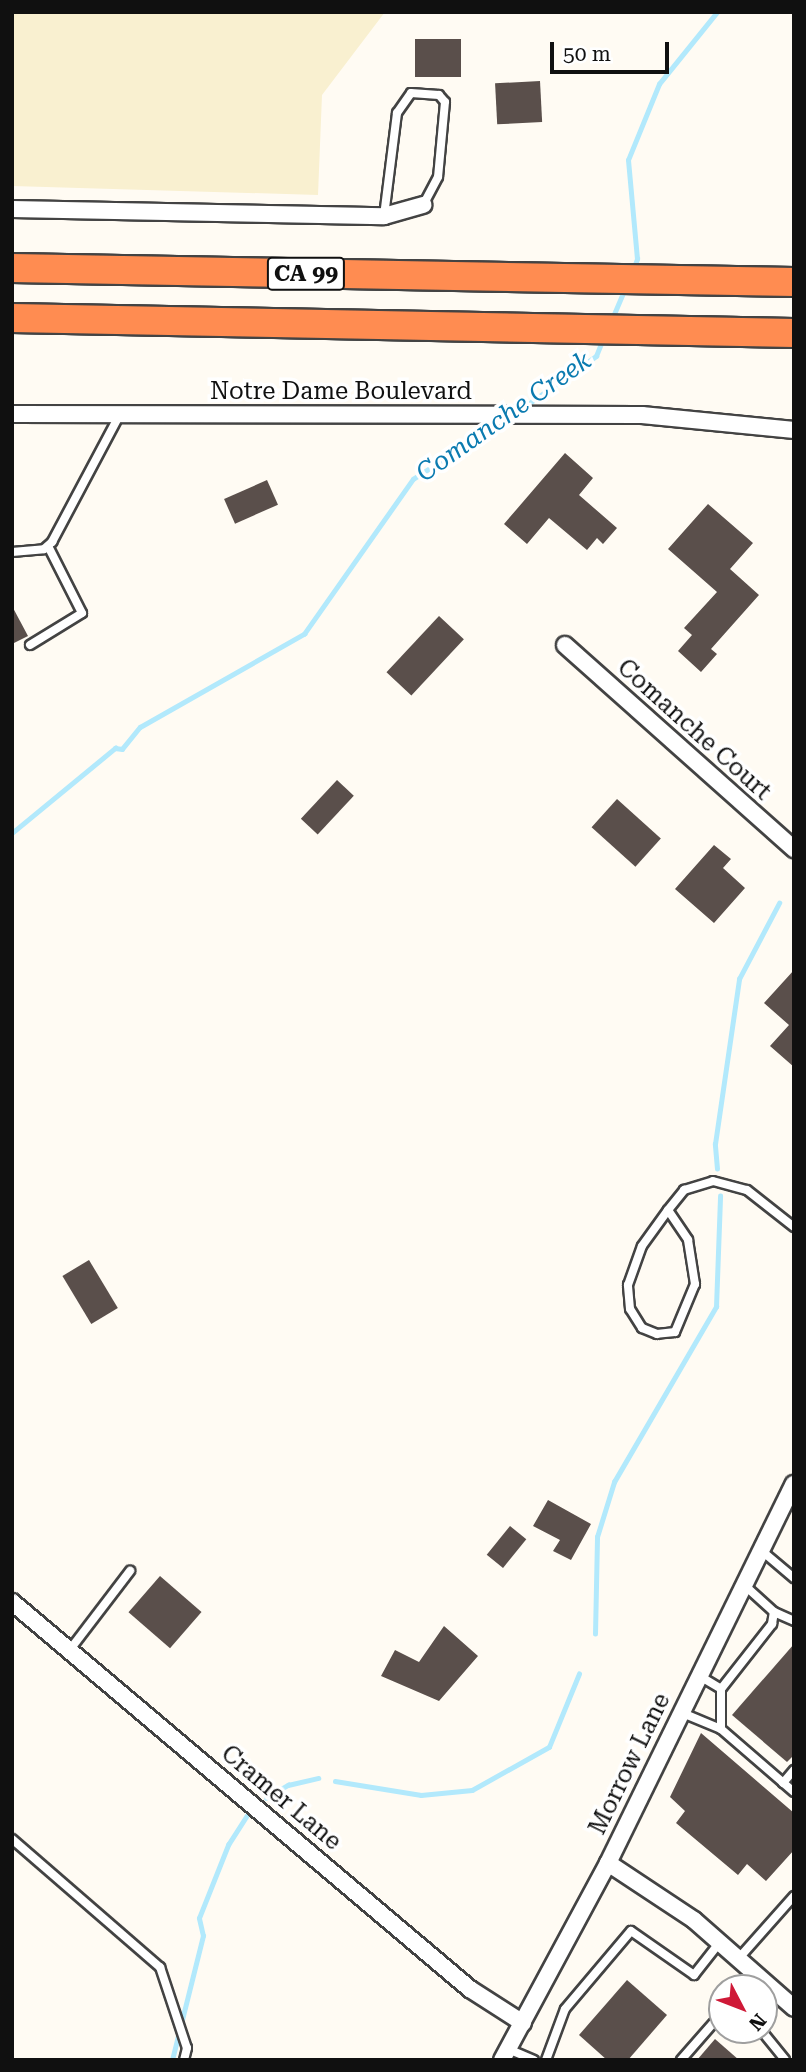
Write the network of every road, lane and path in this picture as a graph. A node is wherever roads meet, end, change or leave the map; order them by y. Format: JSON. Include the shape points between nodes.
{"nodes":[{"id":1,"x":424,"y":205,"type":"joint"},
{"id":2,"x":12,"y":209,"type":"edge"},
{"id":3,"x":384,"y":216,"type":"junction"},
{"id":4,"x":12,"y":268,"type":"edge"},
{"id":5,"x":794,"y":282,"type":"edge"},
{"id":6,"x":12,"y":318,"type":"edge"},
{"id":7,"x":794,"y":333,"type":"edge"},
{"id":8,"x":12,"y":414,"type":"edge"},
{"id":9,"x":120,"y":414,"type":"junction"},
{"id":10,"x":794,"y":430,"type":"edge"},
{"id":11,"x":48,"y":546,"type":"junction"},
{"id":12,"x":12,"y":552,"type":"edge"},
{"id":13,"x":30,"y":645,"type":"dead end"},
{"id":14,"x":565,"y":645,"type":"dead end"},
{"id":15,"x":794,"y":849,"type":"edge"},
{"id":16,"x":668,"y":1210,"type":"junction"},
{"id":17,"x":794,"y":1227,"type":"edge"},
{"id":18,"x":794,"y":1484,"type":"edge"},
{"id":19,"x":760,"y":1549,"type":"junction"},
{"id":20,"x":130,"y":1571,"type":"dead end"},
{"id":21,"x":794,"y":1578,"type":"edge"},
{"id":22,"x":743,"y":1584,"type":"junction"},
{"id":23,"x":12,"y":1602,"type":"edge"},
{"id":24,"x":775,"y":1612,"type":"junction"},
{"id":25,"x":794,"y":1621,"type":"edge"},
{"id":26,"x":69,"y":1651,"type":"junction"},
{"id":27,"x":698,"y":1675,"type":"junction"},
{"id":28,"x":721,"y":1689,"type":"junction"},
{"id":29,"x":680,"y":1712,"type":"junction"},
{"id":30,"x":722,"y":1729,"type":"junction"},
{"id":31,"x":794,"y":1770,"type":"edge"},
{"id":32,"x":783,"y":1783,"type":"junction"},
{"id":33,"x":794,"y":1792,"type":"edge"},
{"id":34,"x":12,"y":1839,"type":"edge"},
{"id":35,"x":608,"y":1863,"type":"junction"},
{"id":36,"x":794,"y":1896,"type":"edge"},
{"id":37,"x":720,"y":1942,"type":"junction"},
{"id":38,"x":740,"y":1958,"type":"junction"},
{"id":39,"x":757,"y":1973,"type":"joint"},
{"id":40,"x":794,"y":2008,"type":"edge"},
{"id":41,"x":523,"y":2023,"type":"junction"},
{"id":42,"x":708,"y":2029,"type":"edge"},
{"id":43,"x":772,"y":2044,"type":"edge"},
{"id":44,"x":505,"y":2054,"type":"edge"},
{"id":45,"x":184,"y":2060,"type":"edge"},
{"id":46,"x":534,"y":2060,"type":"edge"},
{"id":47,"x":546,"y":2060,"type":"edge"},
{"id":48,"x":681,"y":2060,"type":"edge"},
{"id":49,"x":785,"y":2060,"type":"edge"}],
"edges":[{"from":1,"to":3,"type":"street"},
{"from":1,"to":3,"type":"lane","via":[[438,177],[445,102],[439,95],[411,93],[397,113]]},
{"from":2,"to":3,"type":"street"},
{"from":4,"to":5,"type":"highway","number":"CA 99"},
{"from":6,"to":7,"type":"highway","number":"CA 99"},
{"from":8,"to":9,"type":"street","name":"Notre Dame Boulevard"},
{"from":9,"to":10,"type":"street","name":"Notre Dame Boulevard","via":[[642,415]]},
{"from":9,"to":11,"type":"lane","via":[[63,528]]},
{"from":11,"to":12,"type":"lane"},
{"from":11,"to":13,"type":"lane","via":[[82,613]]},
{"from":14,"to":15,"type":"street","name":"Comanche Court"},
{"from":16,"to":16,"type":"lane","via":[[642,1247],[628,1285],[630,1309],[642,1328],[657,1334],[675,1332],[695,1284],[688,1240]]},
{"from":16,"to":17,"type":"lane","via":[[684,1190],[713,1181],[747,1190]]},
{"from":18,"to":19,"type":"street","name":"Morrow Lane"},
{"from":19,"to":21,"type":"lane"},
{"from":19,"to":22,"type":"street","name":"Morrow Lane"},
{"from":20,"to":26,"type":"lane"},
{"from":22,"to":24,"type":"lane"},
{"from":22,"to":27,"type":"street","name":"Morrow Lane"},
{"from":23,"to":26,"type":"street","name":"Cramer Lane"},
{"from":24,"to":25,"type":"lane"},
{"from":24,"to":28,"type":"lane","via":[[772,1624]]},
{"from":26,"to":41,"type":"street","name":"Cramer Lane","via":[[470,1989]]},
{"from":27,"to":28,"type":"lane"},
{"from":27,"to":29,"type":"street","name":"Morrow Lane"},
{"from":28,"to":30,"type":"lane"},
{"from":29,"to":30,"type":"lane"},
{"from":29,"to":35,"type":"street","name":"Morrow Lane"},
{"from":30,"to":32,"type":"lane"},
{"from":31,"to":32,"type":"lane"},
{"from":32,"to":33,"type":"lane"},
{"from":34,"to":45,"type":"lane","via":[[160,1967],[187,2048]]},
{"from":35,"to":37,"type":"street"},
{"from":35,"to":41,"type":"street","name":"Morrow Lane"},
{"from":36,"to":38,"type":"lane"},
{"from":37,"to":38,"type":"street"},
{"from":37,"to":47,"type":"lane","via":[[694,1975],[631,1931],[565,2009]]},
{"from":38,"to":39,"type":"street"},
{"from":39,"to":40,"type":"street"},
{"from":41,"to":44,"type":"street","name":"Morrow Lane"},
{"from":42,"to":48,"type":"lane"},
{"from":43,"to":49,"type":"lane"},
{"from":44,"to":46,"type":"lane"}]}
